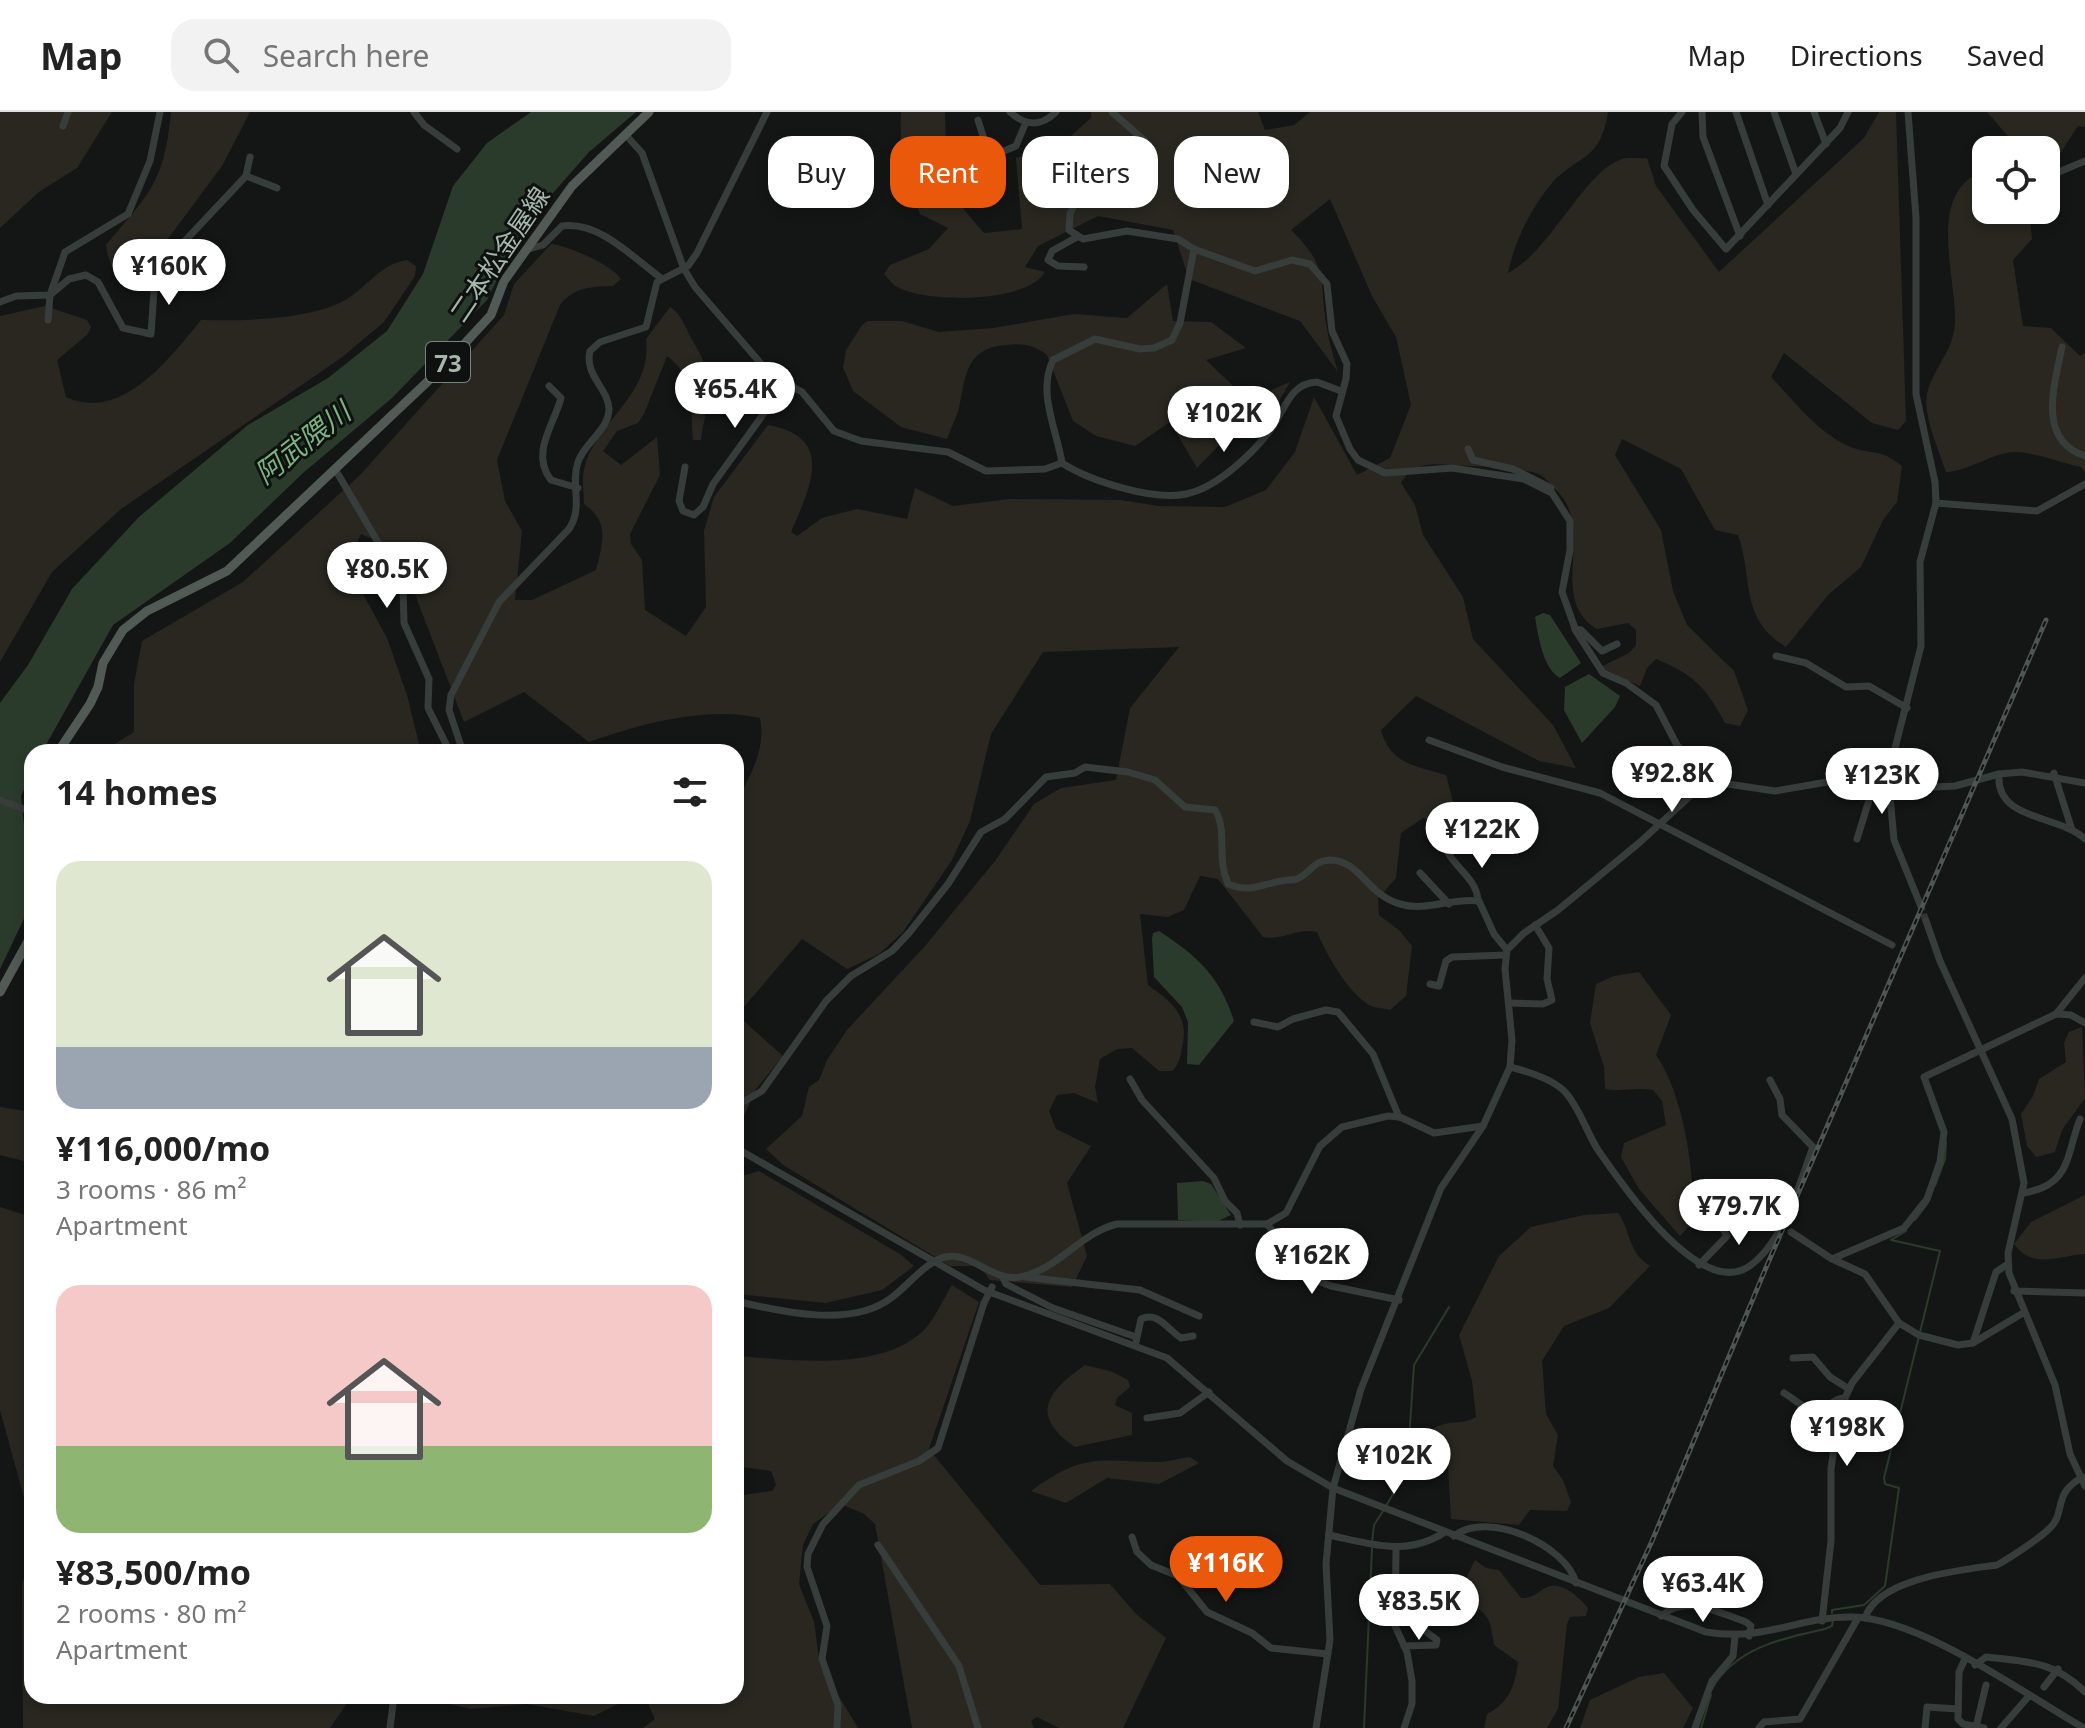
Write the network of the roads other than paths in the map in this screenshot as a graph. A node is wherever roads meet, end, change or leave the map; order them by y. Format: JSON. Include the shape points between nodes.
{"nodes":[{"id":1,"x":68,"y":112,"type":"edge"},
{"id":2,"x":160,"y":112,"type":"edge"},
{"id":3,"x":414,"y":112,"type":"edge"},
{"id":4,"x":649,"y":112,"type":"edge"},
{"id":5,"x":767,"y":112,"type":"edge"},
{"id":6,"x":1010,"y":112,"type":"edge"},
{"id":7,"x":1056,"y":112,"type":"edge"},
{"id":8,"x":1112,"y":112,"type":"edge"},
{"id":9,"x":1682,"y":112,"type":"edge"},
{"id":10,"x":1702,"y":112,"type":"edge"},
{"id":11,"x":1736,"y":112,"type":"edge"},
{"id":12,"x":1774,"y":112,"type":"edge"},
{"id":13,"x":1814,"y":112,"type":"edge"},
{"id":14,"x":1848,"y":112,"type":"edge"},
{"id":15,"x":1908,"y":112,"type":"edge"},
{"id":16,"x":978,"y":120,"type":"dead end"},
{"id":17,"x":1026,"y":122,"type":"junction"},
{"id":18,"x":63,"y":126,"type":"dead end"},
{"id":19,"x":625,"y":134,"type":"junction"},
{"id":20,"x":1826,"y":144,"type":"junction"},
{"id":21,"x":457,"y":149,"type":"dead end"},
{"id":22,"x":250,"y":157,"type":"dead end"},
{"id":23,"x":2085,"y":161,"type":"edge"},
{"id":24,"x":2060,"y":171,"type":"edge"},
{"id":25,"x":1796,"y":174,"type":"junction"},
{"id":26,"x":246,"y":176,"type":"junction"},
{"id":27,"x":277,"y":188,"type":"dead end"},
{"id":28,"x":1768,"y":205,"type":"junction"},
{"id":29,"x":1740,"y":236,"type":"junction"},
{"id":30,"x":1077,"y":237,"type":"junction"},
{"id":31,"x":529,"y":249,"type":"junction"},
{"id":32,"x":1194,"y":249,"type":"junction"},
{"id":33,"x":1084,"y":267,"type":"dead end"},
{"id":34,"x":684,"y":269,"type":"junction"},
{"id":35,"x":661,"y":278,"type":"junction"},
{"id":36,"x":50,"y":295,"type":"junction"},
{"id":37,"x":0,"y":302,"type":"edge"},
{"id":38,"x":48,"y":320,"type":"dead end"},
{"id":39,"x":2062,"y":347,"type":"dead end"},
{"id":40,"x":785,"y":384,"type":"junction"},
{"id":41,"x":549,"y":386,"type":"dead end"},
{"id":42,"x":1341,"y":391,"type":"junction"},
{"id":43,"x":1468,"y":449,"type":"dead end"},
{"id":44,"x":2085,"y":456,"type":"edge"},
{"id":45,"x":1062,"y":463,"type":"junction"},
{"id":46,"x":685,"y":467,"type":"dead end"},
{"id":47,"x":335,"y":469,"type":"junction"},
{"id":48,"x":2085,"y":484,"type":"edge"},
{"id":49,"x":578,"y":488,"type":"junction"},
{"id":50,"x":1559,"y":502,"type":"junction"},
{"id":51,"x":1936,"y":503,"type":"junction"},
{"id":52,"x":1575,"y":629,"type":"junction"},
{"id":53,"x":1617,"y":644,"type":"dead end"},
{"id":54,"x":1776,"y":656,"type":"dead end"},
{"id":55,"x":1907,"y":708,"type":"junction"},
{"id":56,"x":1429,"y":740,"type":"dead end"},
{"id":57,"x":63,"y":744,"type":"edge"},
{"id":58,"x":446,"y":744,"type":"edge"},
{"id":59,"x":460,"y":744,"type":"edge"},
{"id":60,"x":2054,"y":773,"type":"dead end"},
{"id":61,"x":1999,"y":774,"type":"junction"},
{"id":62,"x":1710,"y":783,"type":"junction"},
{"id":63,"x":2085,"y":783,"type":"edge"},
{"id":64,"x":1874,"y":784,"type":"junction"},
{"id":65,"x":1889,"y":786,"type":"junction"},
{"id":66,"x":0,"y":800,"type":"edge"},
{"id":67,"x":24,"y":809,"type":"edge"},
{"id":68,"x":1658,"y":824,"type":"junction"},
{"id":69,"x":2072,"y":830,"type":"junction"},
{"id":70,"x":1857,"y":839,"type":"dead end"},
{"id":71,"x":2085,"y":839,"type":"edge"},
{"id":72,"x":1447,"y":851,"type":"dead end"},
{"id":73,"x":1420,"y":873,"type":"dead end"},
{"id":74,"x":1478,"y":901,"type":"junction"},
{"id":75,"x":1449,"y":904,"type":"junction"},
{"id":76,"x":1920,"y":904,"type":"tunnel mouth"},
{"id":77,"x":1926,"y":921,"type":"tunnel mouth"},
{"id":78,"x":1535,"y":925,"type":"junction"},
{"id":79,"x":1892,"y":945,"type":"dead end"},
{"id":80,"x":24,"y":948,"type":"edge"},
{"id":81,"x":1507,"y":952,"type":"junction"},
{"id":82,"x":2085,"y":978,"type":"edge"},
{"id":83,"x":1430,"y":984,"type":"dead end"},
{"id":84,"x":0,"y":992,"type":"edge"},
{"id":85,"x":1509,"y":1003,"type":"junction"},
{"id":86,"x":2056,"y":1014,"type":"junction"},
{"id":87,"x":1254,"y":1022,"type":"dead end"},
{"id":88,"x":2085,"y":1023,"type":"edge"},
{"id":89,"x":1982,"y":1050,"type":"junction"},
{"id":90,"x":1510,"y":1067,"type":"junction"},
{"id":91,"x":1130,"y":1079,"type":"dead end"},
{"id":92,"x":1770,"y":1080,"type":"dead end"},
{"id":93,"x":744,"y":1101,"type":"edge"},
{"id":94,"x":1399,"y":1117,"type":"junction"},
{"id":95,"x":2080,"y":1119,"type":"dead end"},
{"id":96,"x":1483,"y":1126,"type":"junction"},
{"id":97,"x":744,"y":1153,"type":"edge"},
{"id":98,"x":2023,"y":1193,"type":"junction"},
{"id":99,"x":1713,"y":1212,"type":"dead end"},
{"id":100,"x":1267,"y":1224,"type":"junction"},
{"id":101,"x":1240,"y":1225,"type":"junction"},
{"id":102,"x":1791,"y":1232,"type":"dead end"},
{"id":103,"x":1832,"y":1259,"type":"junction"},
{"id":104,"x":933,"y":1262,"type":"junction"},
{"id":105,"x":2008,"y":1264,"type":"junction"},
{"id":106,"x":1699,"y":1265,"type":"junction"},
{"id":107,"x":1023,"y":1276,"type":"junction"},
{"id":108,"x":1000,"y":1277,"type":"junction"},
{"id":109,"x":2014,"y":1291,"type":"junction"},
{"id":110,"x":2085,"y":1293,"type":"edge"},
{"id":111,"x":1399,"y":1300,"type":"junction"},
{"id":112,"x":744,"y":1302,"type":"edge"},
{"id":113,"x":2023,"y":1313,"type":"junction"},
{"id":114,"x":1199,"y":1316,"type":"dead end"},
{"id":115,"x":1899,"y":1323,"type":"junction"},
{"id":116,"x":1193,"y":1336,"type":"dead end"},
{"id":117,"x":1136,"y":1341,"type":"junction"},
{"id":118,"x":1973,"y":1343,"type":"junction"},
{"id":119,"x":1793,"y":1358,"type":"dead end"},
{"id":120,"x":1849,"y":1389,"type":"junction"},
{"id":121,"x":1209,"y":1392,"type":"junction"},
{"id":122,"x":1784,"y":1393,"type":"dead end"},
{"id":123,"x":1845,"y":1398,"type":"junction"},
{"id":124,"x":1147,"y":1418,"type":"dead end"},
{"id":125,"x":2083,"y":1477,"type":"edge"},
{"id":126,"x":2085,"y":1486,"type":"edge"},
{"id":127,"x":1333,"y":1488,"type":"junction"},
{"id":128,"x":1445,"y":1532,"type":"junction"},
{"id":129,"x":1329,"y":1535,"type":"junction"},
{"id":130,"x":1454,"y":1536,"type":"junction"},
{"id":131,"x":1132,"y":1537,"type":"dead end"},
{"id":132,"x":878,"y":1545,"type":"dead end"},
{"id":133,"x":1396,"y":1549,"type":"junction"},
{"id":134,"x":1576,"y":1583,"type":"junction"},
{"id":135,"x":1418,"y":1610,"type":"dead end"},
{"id":136,"x":1661,"y":1616,"type":"junction"},
{"id":137,"x":1731,"y":1617,"type":"junction"},
{"id":138,"x":1861,"y":1618,"type":"junction"},
{"id":139,"x":1822,"y":1621,"type":"junction"},
{"id":140,"x":1733,"y":1636,"type":"junction"},
{"id":141,"x":1749,"y":1636,"type":"junction"},
{"id":142,"x":1404,"y":1646,"type":"junction"},
{"id":143,"x":1328,"y":1654,"type":"junction"},
{"id":144,"x":1965,"y":1659,"type":"junction"},
{"id":145,"x":1975,"y":1665,"type":"junction"},
{"id":146,"x":2058,"y":1669,"type":"junction"},
{"id":147,"x":1986,"y":1685,"type":"dead end"},
{"id":148,"x":2044,"y":1687,"type":"dead end"},
{"id":149,"x":2085,"y":1692,"type":"edge"},
{"id":150,"x":2029,"y":1696,"type":"junction"},
{"id":151,"x":393,"y":1704,"type":"edge"},
{"id":152,"x":1958,"y":1709,"type":"junction"},
{"id":153,"x":1958,"y":1725,"type":"edge"},
{"id":154,"x":1980,"y":1727,"type":"edge"},
{"id":155,"x":390,"y":1728,"type":"edge"},
{"id":156,"x":837,"y":1728,"type":"edge"},
{"id":157,"x":978,"y":1728,"type":"edge"},
{"id":158,"x":1316,"y":1728,"type":"edge"},
{"id":159,"x":1404,"y":1728,"type":"edge"},
{"id":160,"x":1695,"y":1728,"type":"edge"},
{"id":161,"x":1759,"y":1728,"type":"edge"},
{"id":162,"x":1925,"y":1728,"type":"edge"},
{"id":163,"x":2001,"y":1728,"type":"edge"},
{"id":164,"x":2084,"y":1728,"type":"edge"}],
"edges":[{"from":1,"to":18,"type":"street"},
{"from":2,"to":36,"type":"street","via":[[150,161],[128,214],[65,252]]},
{"from":3,"to":21,"type":"street"},
{"from":4,"to":19,"type":"main road","name":"二本松金屋線","number":"73"},
{"from":5,"to":34,"type":"street","via":[[697,253]]},
{"from":6,"to":17,"type":"street"},
{"from":7,"to":17,"type":"street","via":[[1044,122]]},
{"from":8,"to":30,"type":"street","via":[[1145,141],[1145,156],[1136,165],[1095,156],[1070,214],[1069,230]]},
{"from":9,"to":29,"type":"street","via":[[1672,124],[1664,166],[1723,249]]},
{"from":10,"to":29,"type":"street","via":[[1703,137]]},
{"from":11,"to":28,"type":"street"},
{"from":12,"to":25,"type":"street"},
{"from":13,"to":20,"type":"street"},
{"from":14,"to":20,"type":"street"},
{"from":15,"to":51,"type":"street","via":[[1916,229],[1916,394]]},
{"from":16,"to":17,"type":"street","via":[[984,139],[999,153],[1016,146]]},
{"from":19,"to":31,"type":"main road","name":"二本松金屋線","number":"73","via":[[572,186]]},
{"from":19,"to":34,"type":"street","via":[[642,153]]},
{"from":20,"to":25,"type":"street"},
{"from":22,"to":26,"type":"street"},
{"from":23,"to":24,"type":"street"},
{"from":25,"to":28,"type":"street"},
{"from":26,"to":27,"type":"street"},
{"from":26,"to":36,"type":"street","via":[[166,261],[154,290],[151,334],[123,328],[93,277],[69,279]]},
{"from":28,"to":29,"type":"street"},
{"from":30,"to":32,"type":"street","via":[[1127,231],[1178,239]]},
{"from":30,"to":33,"type":"street","via":[[1052,251],[1048,260]]},
{"from":31,"to":35,"type":"street","via":[[543,245],[562,226],[582,228],[598,232]]},
{"from":31,"to":47,"type":"main road","name":"二本松金屋線","number":"73","via":[[504,281],[491,315]]},
{"from":32,"to":42,"type":"street","via":[[1255,271],[1292,260],[1314,267],[1327,284],[1332,331],[1347,364]]},
{"from":32,"to":45,"type":"street","via":[[1172,340],[1140,349],[1095,339],[1053,360],[1046,394]]},
{"from":34,"to":35,"type":"street"},
{"from":34,"to":40,"type":"street","via":[[770,374]]},
{"from":35,"to":49,"type":"street","via":[[646,327],[600,342],[590,351],[589,365],[608,412],[578,462]]},
{"from":36,"to":37,"type":"street"},
{"from":36,"to":38,"type":"street"},
{"from":39,"to":44,"type":"street","via":[[2054,429],[2061,444]]},
{"from":40,"to":45,"type":"street","via":[[806,396],[834,431],[852,439],[948,452],[986,471],[1045,469]]},
{"from":40,"to":46,"type":"street","via":[[694,515],[683,511],[679,501]]},
{"from":41,"to":49,"type":"street","via":[[561,398],[545,432],[545,469],[551,480]]},
{"from":42,"to":45,"type":"street","via":[[1317,382],[1295,391],[1261,441],[1233,468],[1184,495],[1109,484]]},
{"from":42,"to":50,"type":"street","via":[[1336,416],[1342,438],[1358,460],[1378,472],[1399,475],[1452,468],[1502,475],[1536,484]]},
{"from":43,"to":50,"type":"street","via":[[1473,460],[1545,482]]},
{"from":47,"to":57,"type":"main road","name":"二本松金屋線","number":"73","via":[[227,571],[147,611],[116,637],[90,704]]},
{"from":47,"to":58,"type":"street","via":[[379,544],[402,551],[404,623],[429,679],[428,708]]},
{"from":48,"to":51,"type":"street","via":[[2037,511]]},
{"from":49,"to":59,"type":"street","via":[[573,521],[499,602],[451,695],[449,710]]},
{"from":50,"to":52,"type":"street","via":[[1570,521],[1562,592]]},
{"from":51,"to":55,"type":"street","via":[[1920,562],[1922,637]]},
{"from":52,"to":53,"type":"street","via":[[1602,651]]},
{"from":52,"to":62,"type":"street","via":[[1603,673],[1656,705],[1677,745]]},
{"from":54,"to":55,"type":"street","via":[[1806,663],[1846,687],[1869,686]]},
{"from":55,"to":65,"type":"street"},
{"from":56,"to":68,"type":"street","via":[[1502,767],[1600,793]]},
{"from":60,"to":69,"type":"street","bridge":true},
{"from":61,"to":63,"type":"street","via":[[2022,772]]},
{"from":61,"to":65,"type":"street","via":[[1955,786]]},
{"from":61,"to":69,"type":"street","via":[[1999,792],[2009,805]]},
{"from":62,"to":64,"type":"street","via":[[1767,791],[1826,781]]},
{"from":62,"to":68,"type":"street"},
{"from":64,"to":65,"type":"street"},
{"from":64,"to":70,"type":"street"},
{"from":65,"to":76,"type":"street","via":[[1894,840]]},
{"from":66,"to":67,"type":"street","bridge":true},
{"from":68,"to":78,"type":"street"},
{"from":68,"to":79,"type":"street"},
{"from":69,"to":71,"type":"street"},
{"from":72,"to":74,"type":"street","via":[[1469,878]]},
{"from":73,"to":75,"type":"street"},
{"from":74,"to":75,"type":"street"},
{"from":74,"to":81,"type":"street"},
{"from":75,"to":93,"type":"street","via":[[1424,907],[1389,900],[1373,892],[1351,863],[1342,860],[1316,863],[1298,880],[1240,889],[1228,884],[1219,859],[1222,822],[1215,810],[1185,807],[1155,780],[1128,772],[1099,766],[1056,774],[1036,785],[1005,819],[981,832],[909,933],[826,1001],[762,1091]]},
{"from":77,"to":89,"type":"street"},
{"from":78,"to":81,"type":"street"},
{"from":78,"to":85,"type":"street","via":[[1549,948],[1547,981],[1553,997],[1543,1004]]},
{"from":80,"to":84,"type":"main road"},
{"from":81,"to":83,"type":"street","via":[[1452,957],[1439,986]]},
{"from":81,"to":85,"type":"street"},
{"from":82,"to":86,"type":"street"},
{"from":85,"to":90,"type":"street"},
{"from":86,"to":88,"type":"street"},
{"from":86,"to":89,"type":"street"},
{"from":87,"to":94,"type":"street","via":[[1278,1027],[1314,1013],[1338,1012],[1373,1054]]},
{"from":89,"to":98,"type":"street","via":[[2012,1119]]},
{"from":89,"to":103,"type":"street","via":[[1924,1077],[1944,1132],[1927,1199],[1904,1228]]},
{"from":90,"to":96,"type":"street"},
{"from":90,"to":106,"type":"street","via":[[1564,1091],[1622,1184]]},
{"from":91,"to":101,"type":"street","via":[[1142,1100],[1214,1178]]},
{"from":92,"to":106,"type":"street","via":[[1782,1115],[1812,1143],[1811,1153],[1781,1226],[1751,1265],[1737,1271]]},
{"from":94,"to":96,"type":"street","via":[[1434,1133]]},
{"from":94,"to":100,"type":"street","via":[[1353,1122],[1325,1139],[1290,1207]]},
{"from":95,"to":98,"type":"street","via":[[2066,1167],[2045,1188]]},
{"from":96,"to":111,"type":"street","via":[[1441,1188]]},
{"from":97,"to":104,"type":"street"},
{"from":98,"to":105,"type":"street"},
{"from":99,"to":106,"type":"street","via":[[1727,1236]]},
{"from":100,"to":101,"type":"street"},
{"from":100,"to":111,"type":"street","via":[[1310,1278]]},
{"from":101,"to":107,"type":"street","via":[[1117,1224]]},
{"from":102,"to":103,"type":"street"},
{"from":103,"to":115,"type":"street","via":[[1869,1278]]},
{"from":104,"to":108,"type":"street","via":[[953,1256]]},
{"from":104,"to":112,"type":"street","via":[[867,1311],[827,1314]]},
{"from":104,"to":117,"type":"street","via":[[1020,1306]]},
{"from":105,"to":109,"type":"street"},
{"from":105,"to":118,"type":"street","via":[[1996,1272]]},
{"from":107,"to":108,"type":"street"},
{"from":107,"to":114,"type":"street","via":[[1140,1290]]},
{"from":108,"to":117,"type":"street","via":[[1042,1304]]},
{"from":108,"to":156,"type":"street","bridge":true,"via":[[984,1303],[938,1448],[859,1485],[823,1524],[808,1554],[807,1567],[827,1626],[822,1659],[838,1705]]},
{"from":109,"to":110,"type":"street"},
{"from":109,"to":113,"type":"street"},
{"from":111,"to":127,"type":"street","via":[[1361,1389]]},
{"from":113,"to":118,"type":"street"},
{"from":113,"to":125,"type":"street","via":[[2055,1385],[2070,1454]]},
{"from":115,"to":118,"type":"street","via":[[1919,1335],[1958,1345]]},
{"from":115,"to":120,"type":"street"},
{"from":116,"to":117,"type":"street","via":[[1181,1338],[1151,1316],[1141,1319]]},
{"from":117,"to":121,"type":"street"},
{"from":119,"to":120,"type":"street","via":[[1813,1357]]},
{"from":120,"to":123,"type":"street"},
{"from":121,"to":124,"type":"street","via":[[1180,1413]]},
{"from":121,"to":127,"type":"street","via":[[1287,1461]]},
{"from":122,"to":123,"type":"street","via":[[1815,1410]]},
{"from":123,"to":139,"type":"street","via":[[1834,1439]]},
{"from":125,"to":126,"type":"street"},
{"from":125,"to":138,"type":"street","via":[[2061,1497],[2051,1527],[2008,1559],[1896,1587]]},
{"from":127,"to":128,"type":"street"},
{"from":127,"to":129,"type":"street"},
{"from":128,"to":130,"type":"street"},
{"from":128,"to":133,"type":"street","via":[[1432,1541]]},
{"from":129,"to":133,"type":"street"},
{"from":129,"to":143,"type":"street"},
{"from":130,"to":134,"type":"street"},
{"from":130,"to":134,"type":"street","via":[[1474,1528],[1513,1528],[1570,1570]]},
{"from":131,"to":143,"type":"street","via":[[1137,1552],[1151,1565],[1178,1576],[1207,1612],[1271,1648]]},
{"from":132,"to":157,"type":"street","via":[[959,1666]]},
{"from":133,"to":142,"type":"street","via":[[1395,1626]]},
{"from":134,"to":136,"type":"street"},
{"from":135,"to":142,"type":"street","via":[[1416,1624],[1437,1643]]},
{"from":136,"to":137,"type":"street","via":[[1695,1605]]},
{"from":136,"to":140,"type":"street"},
{"from":137,"to":140,"type":"street"},
{"from":137,"to":141,"type":"street","via":[[1749,1624]]},
{"from":138,"to":139,"type":"street"},
{"from":138,"to":144,"type":"street","via":[[1906,1627]]},
{"from":138,"to":161,"type":"street","via":[[1800,1719],[1764,1722]]},
{"from":139,"to":141,"type":"street"},
{"from":140,"to":141,"type":"street"},
{"from":140,"to":160,"type":"street","via":[[1733,1656],[1708,1688]]},
{"from":142,"to":159,"type":"street","via":[[1412,1691]]},
{"from":143,"to":158,"type":"street"},
{"from":144,"to":145,"type":"street"},
{"from":144,"to":152,"type":"street","via":[[1959,1672]]},
{"from":145,"to":146,"type":"street","via":[[1986,1657]]},
{"from":145,"to":150,"type":"street"},
{"from":146,"to":148,"type":"street"},
{"from":146,"to":149,"type":"street"},
{"from":147,"to":154,"type":"street"},
{"from":150,"to":163,"type":"street"},
{"from":150,"to":164,"type":"street"},
{"from":151,"to":155,"type":"street"},
{"from":152,"to":153,"type":"street"},
{"from":152,"to":162,"type":"street","via":[[1927,1707]]},
{"from":153,"to":154,"type":"street"}]}
